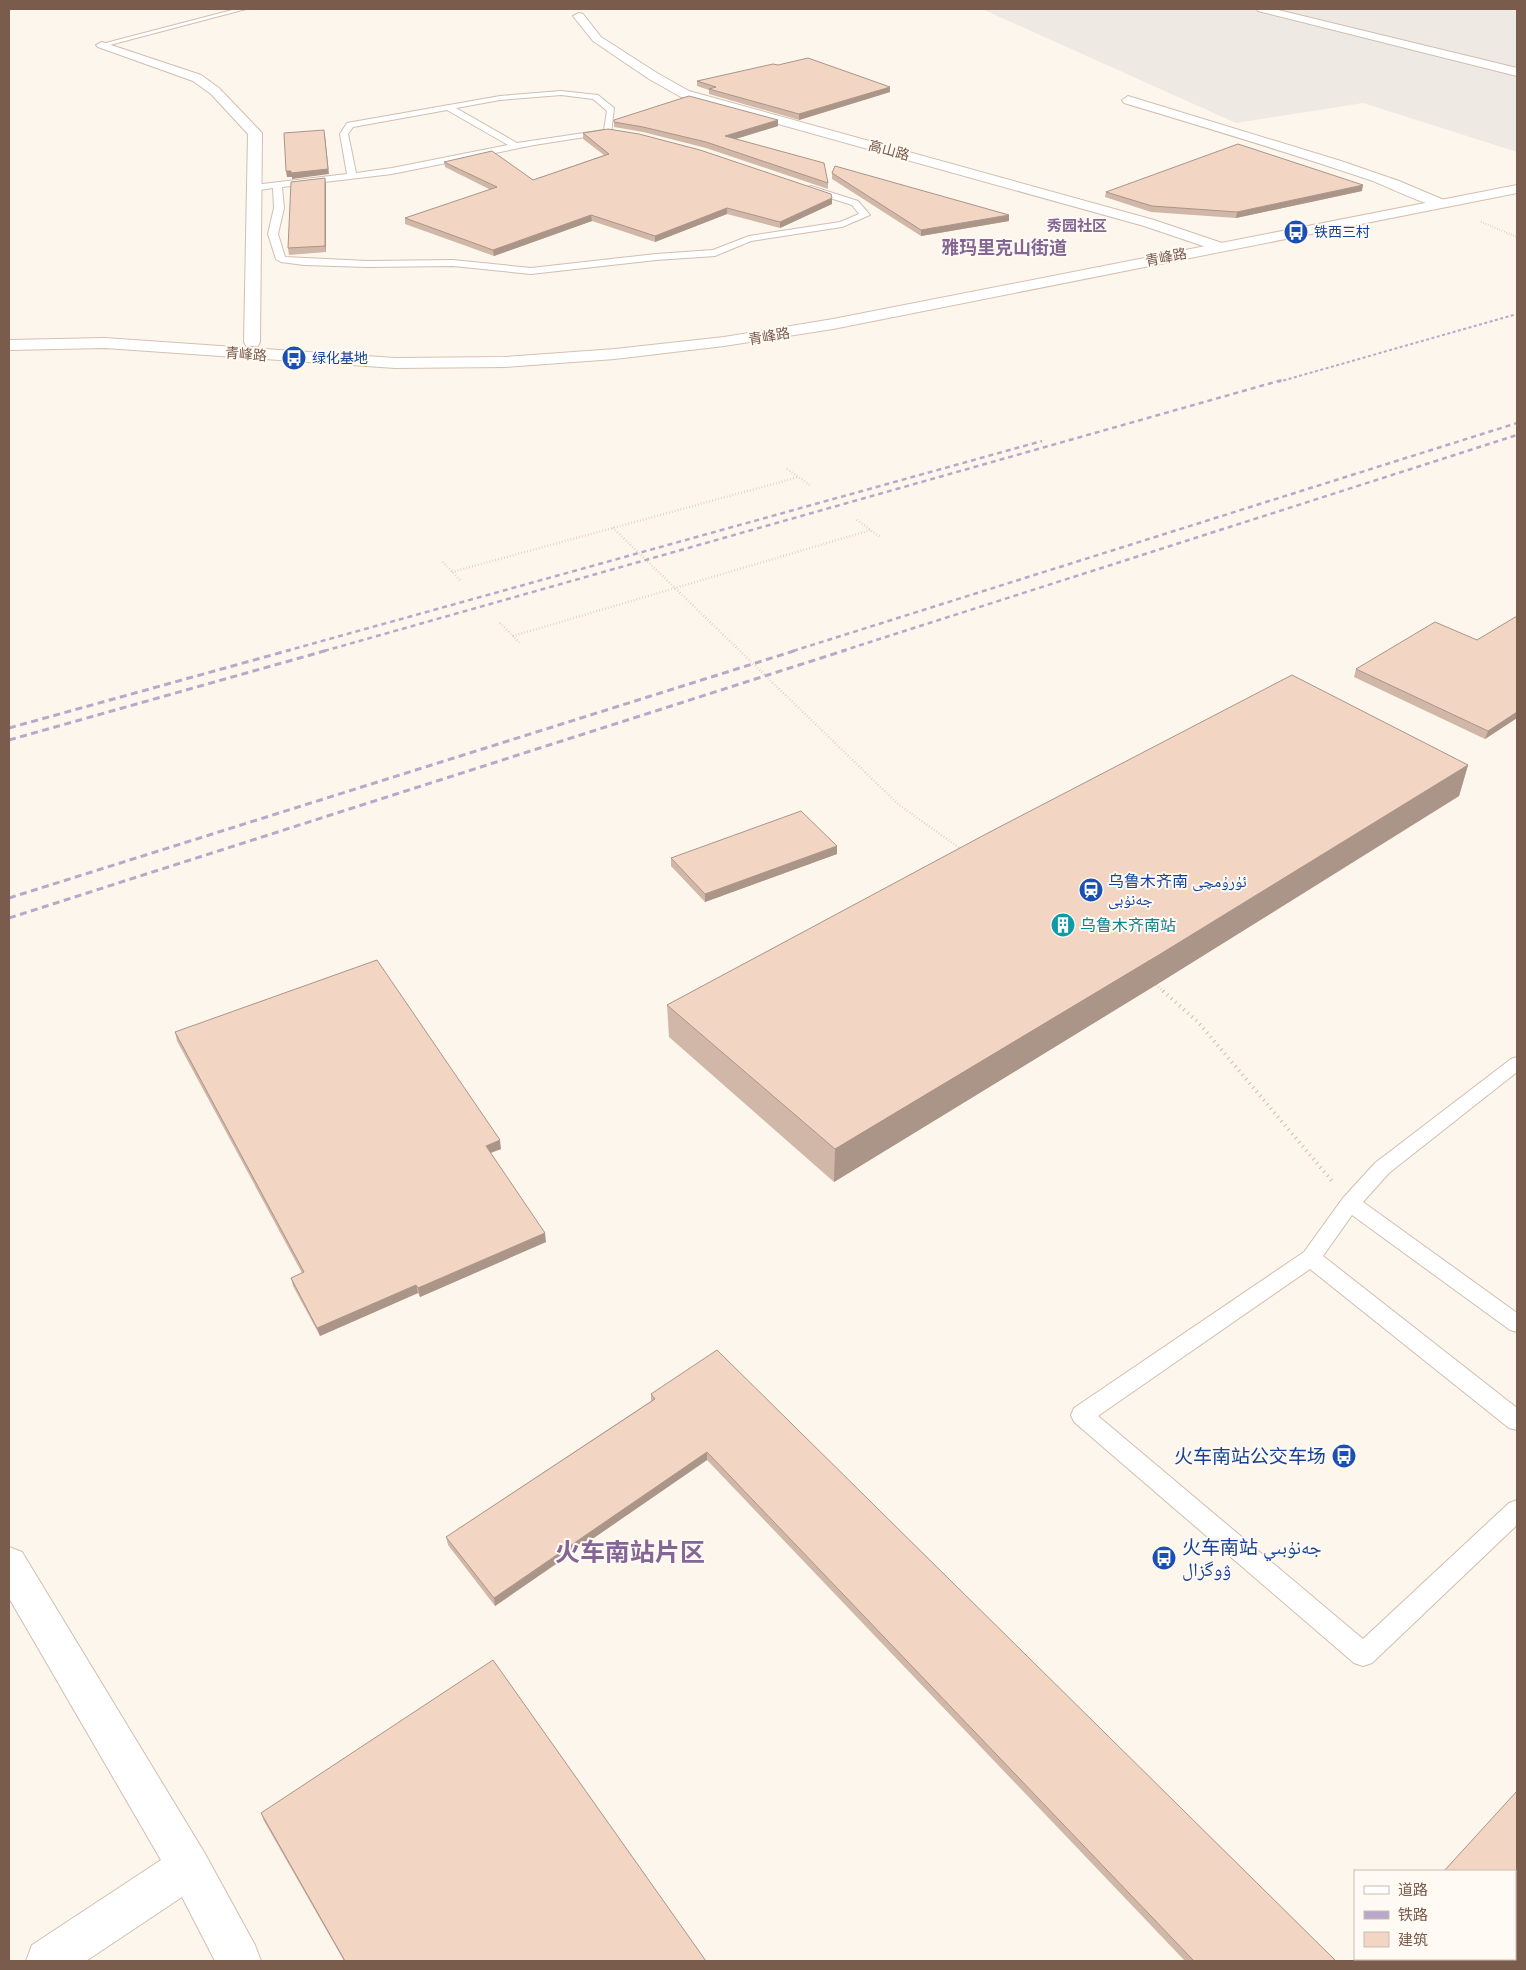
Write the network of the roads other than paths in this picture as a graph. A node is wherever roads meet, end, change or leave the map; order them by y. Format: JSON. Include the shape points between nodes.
{"nodes":[{"id":1,"x":243,"y":9,"type":"edge"},
{"id":2,"x":1262,"y":9,"type":"edge"},
{"id":3,"x":579,"y":16,"type":"dead end"},
{"id":4,"x":102,"y":45,"type":"joint"},
{"id":5,"x":1517,"y":72,"type":"edge"},
{"id":6,"x":1128,"y":100,"type":"dead end"},
{"id":7,"x":448,"y":107,"type":"junction"},
{"id":8,"x":516,"y":146,"type":"junction"},
{"id":9,"x":352,"y":176,"type":"junction"},
{"id":10,"x":1517,"y":180,"type":"edge"},
{"id":11,"x":277,"y":186,"type":"junction"},
{"id":12,"x":803,"y":187,"type":"edge"},
{"id":13,"x":254,"y":188,"type":"junction"},
{"id":14,"x":1517,"y":189,"type":"edge"},
{"id":15,"x":1423,"y":197,"type":"junction"},
{"id":16,"x":1439,"y":203,"type":"junction"},
{"id":17,"x":1201,"y":240,"type":"junction"},
{"id":18,"x":1220,"y":247,"type":"junction"},
{"id":19,"x":9,"y":335,"type":"edge"},
{"id":20,"x":252,"y":342,"type":"junction"},
{"id":21,"x":9,"y":345,"type":"edge"},
{"id":22,"x":1517,"y":1063,"type":"edge"},
{"id":23,"x":1350,"y":1203,"type":"junction"},
{"id":24,"x":1311,"y":1258,"type":"junction"},
{"id":25,"x":1517,"y":1324,"type":"edge"},
{"id":26,"x":1517,"y":1421,"type":"edge"},
{"id":27,"x":1517,"y":1510,"type":"edge"},
{"id":28,"x":9,"y":1564,"type":"edge"},
{"id":29,"x":188,"y":1867,"type":"junction"},
{"id":30,"x":48,"y":1961,"type":"edge"},
{"id":31,"x":239,"y":1961,"type":"edge"}],
"edges":[{"from":1,"to":4,"type":"lane"},
{"from":2,"to":5,"type":"street"},
{"from":3,"to":17,"type":"street","name":"高山路","via":[[597,39],[685,94]]},
{"from":4,"to":13,"type":"street","via":[[197,78],[215,91],[255,133]]},
{"from":6,"to":15,"type":"street","via":[[1336,164]]},
{"from":7,"to":8,"type":"lane"},
{"from":7,"to":8,"type":"lane","via":[[500,98],[561,94],[595,97],[611,110],[612,132]]},
{"from":7,"to":9,"type":"lane","via":[[350,125],[344,134]]},
{"from":8,"to":9,"type":"lane"},
{"from":9,"to":11,"type":"lane"},
{"from":10,"to":15,"type":"street","name":"青峰路"},
{"from":11,"to":12,"type":"lane","via":[[279,208],[273,234],[282,259],[367,264],[453,263],[531,271],[656,256],[715,253],[749,239],[842,224],[865,215],[856,203]]},
{"from":11,"to":13,"type":"lane"},
{"from":13,"to":20,"type":"street"},
{"from":14,"to":16,"type":"street","name":"青峰路"},
{"from":15,"to":16,"type":"street"},
{"from":15,"to":17,"type":"street","name":"青峰路"},
{"from":16,"to":18,"type":"street","name":"青峰路"},
{"from":17,"to":18,"type":"street","name":"高山路"},
{"from":17,"to":20,"type":"street","name":"青峰路","via":[[686,337],[546,349],[464,352],[338,349]]},
{"from":18,"to":21,"type":"street","name":"青峰路","via":[[833,324],[729,342],[625,354],[394,363],[78,342]]},
{"from":19,"to":20,"type":"street","name":"青峰路","via":[[92,331]]},
{"from":22,"to":23,"type":"lane","via":[[1382,1168]]},
{"from":23,"to":24,"type":"lane"},
{"from":23,"to":25,"type":"lane"},
{"from":24,"to":26,"type":"lane"},
{"from":24,"to":27,"type":"lane","via":[[1082,1416],[1363,1655]]},
{"from":28,"to":29,"type":"street"},
{"from":29,"to":30,"type":"street"},
{"from":29,"to":31,"type":"street"}]}
